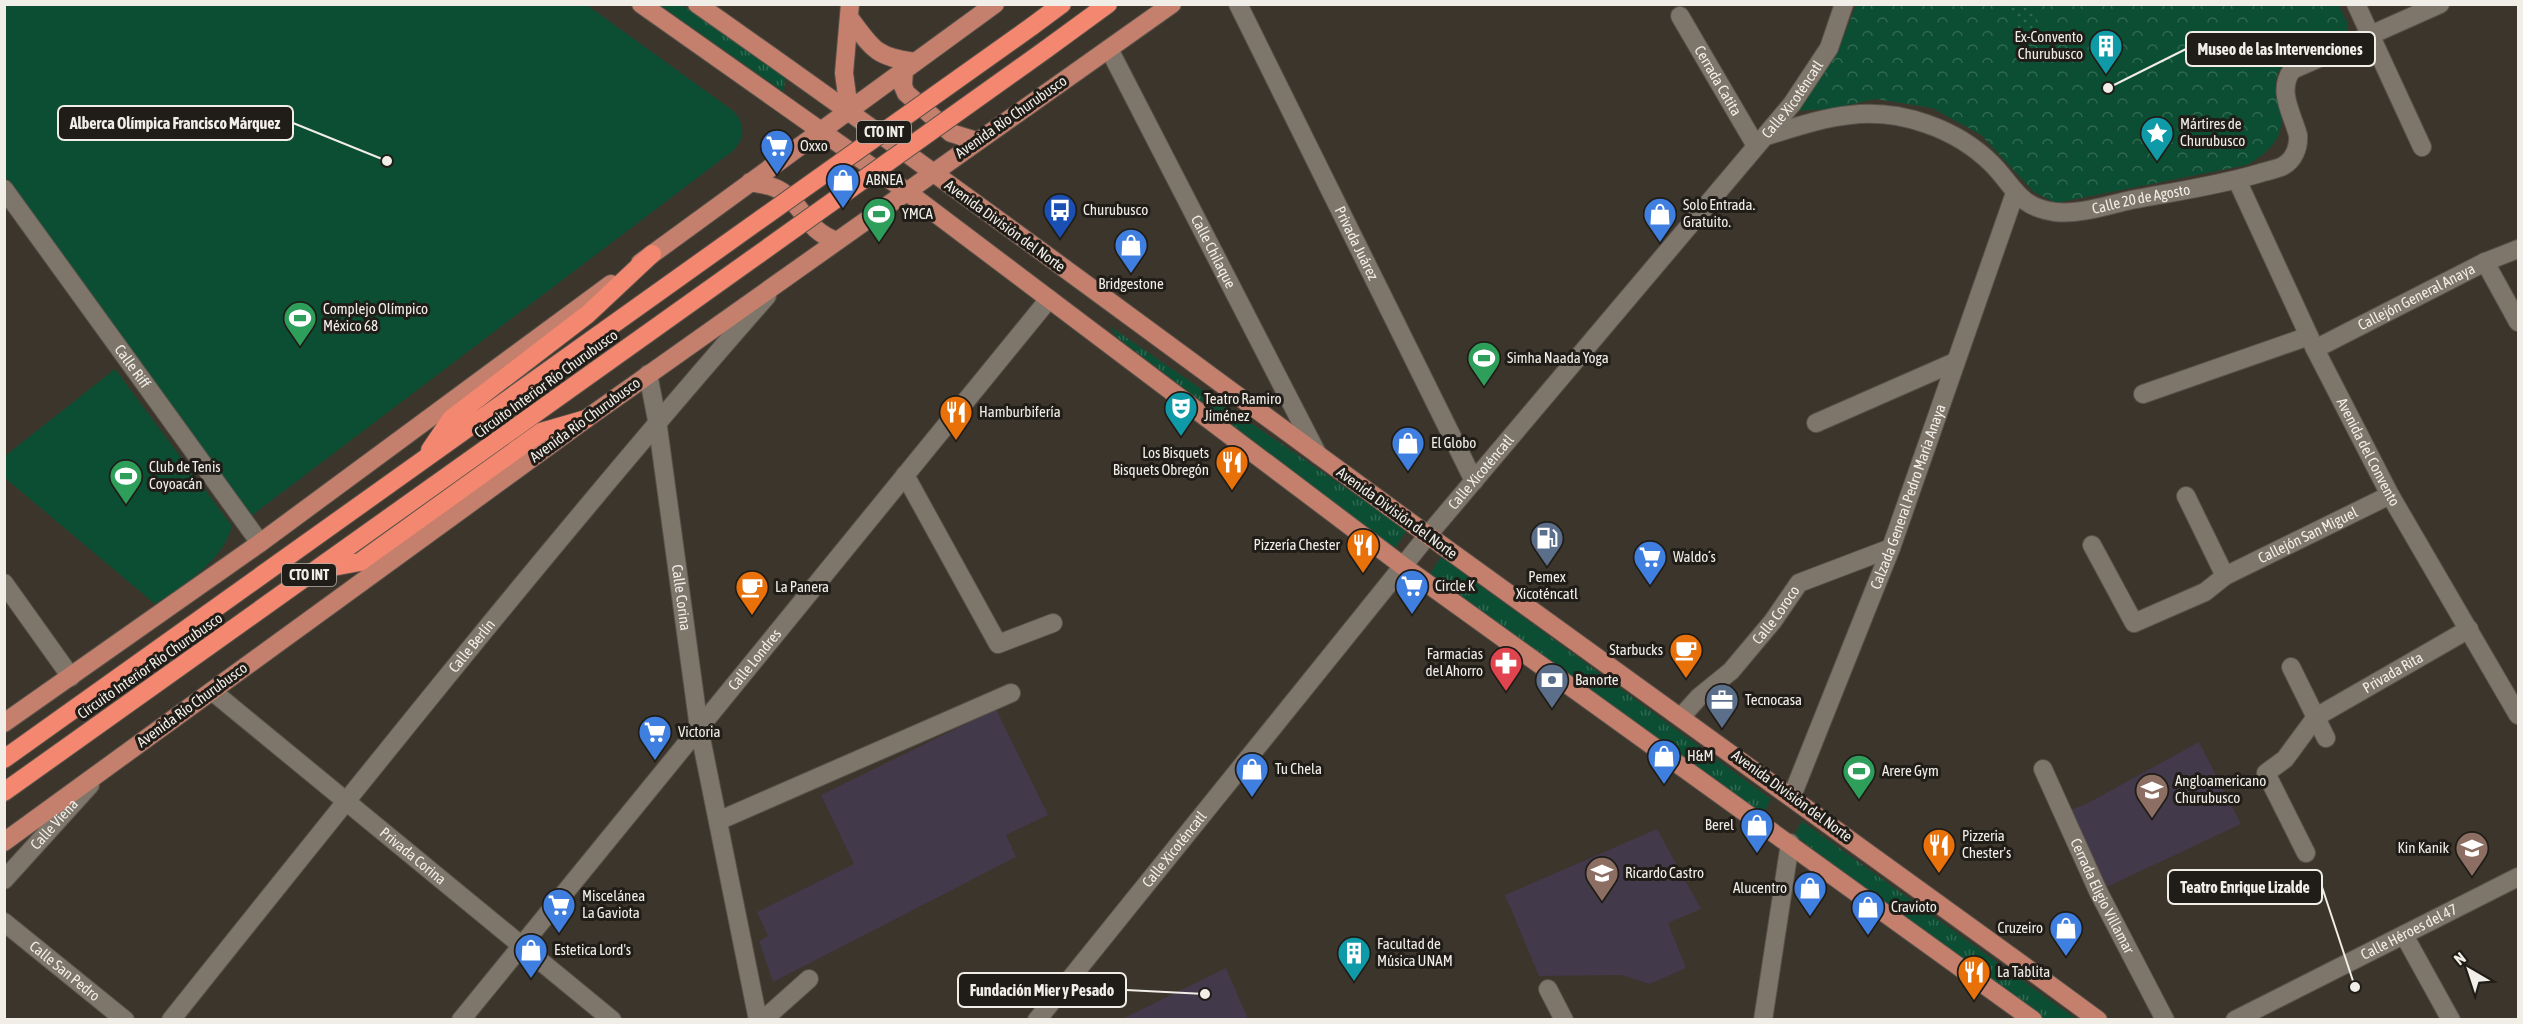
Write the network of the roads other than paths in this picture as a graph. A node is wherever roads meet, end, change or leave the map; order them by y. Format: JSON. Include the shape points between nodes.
{"nodes":[{"id":1,"x":641,"y":4,"type":"edge"},
{"id":2,"x":697,"y":4,"type":"edge"},
{"id":3,"x":995,"y":4,"type":"edge"},
{"id":4,"x":1062,"y":4,"type":"edge"},
{"id":5,"x":1108,"y":4,"type":"edge"},
{"id":6,"x":1172,"y":4,"type":"edge"},
{"id":7,"x":1238,"y":4,"type":"edge"},
{"id":8,"x":1844,"y":4,"type":"edge"},
{"id":9,"x":2356,"y":4,"type":"edge"},
{"id":10,"x":2440,"y":4,"type":"edge"},
{"id":11,"x":850,"y":11,"type":"edge"},
{"id":12,"x":1680,"y":16,"type":"dead end"},
{"id":13,"x":2370,"y":35,"type":"junction"},
{"id":14,"x":1109,"y":49,"type":"junction"},
{"id":15,"x":910,"y":66,"type":"junction"},
{"id":16,"x":849,"y":110,"type":"junction"},
{"id":17,"x":819,"y":132,"type":"junction"},
{"id":18,"x":977,"y":141,"type":"junction"},
{"id":19,"x":1760,"y":141,"type":"junction"},
{"id":20,"x":2422,"y":147,"type":"dead end"},
{"id":21,"x":784,"y":157,"type":"junction"},
{"id":22,"x":932,"y":173,"type":"junction"},
{"id":23,"x":2237,"y":180,"type":"junction"},
{"id":24,"x":750,"y":182,"type":"junction"},
{"id":25,"x":4,"y":189,"type":"edge"},
{"id":26,"x":906,"y":191,"type":"junction"},
{"id":27,"x":785,"y":193,"type":"junction"},
{"id":28,"x":2015,"y":193,"type":"junction"},
{"id":29,"x":813,"y":228,"type":"junction"},
{"id":30,"x":836,"y":241,"type":"junction"},
{"id":31,"x":2518,"y":249,"type":"edge"},
{"id":32,"x":652,"y":254,"type":"junction"},
{"id":33,"x":814,"y":256,"type":"junction"},
{"id":34,"x":2485,"y":262,"type":"junction"},
{"id":35,"x":780,"y":280,"type":"junction"},
{"id":36,"x":1048,"y":299,"type":"junction"},
{"id":37,"x":2518,"y":322,"type":"edge"},
{"id":38,"x":2312,"y":342,"type":"junction"},
{"id":39,"x":1955,"y":362,"type":"junction"},
{"id":40,"x":648,"y":374,"type":"junction"},
{"id":41,"x":2143,"y":394,"type":"dead end"},
{"id":42,"x":586,"y":418,"type":"junction"},
{"id":43,"x":657,"y":420,"type":"junction"},
{"id":44,"x":1816,"y":423,"type":"dead end"},
{"id":45,"x":1318,"y":454,"type":"junction"},
{"id":46,"x":424,"y":459,"type":"junction"},
{"id":47,"x":905,"y":475,"type":"junction"},
{"id":48,"x":1474,"y":481,"type":"junction"},
{"id":49,"x":2390,"y":495,"type":"junction"},
{"id":50,"x":2186,"y":496,"type":"dead end"},
{"id":51,"x":1428,"y":535,"type":"junction"},
{"id":52,"x":260,"y":543,"type":"junction"},
{"id":53,"x":2092,"y":544,"type":"dead end"},
{"id":54,"x":1891,"y":548,"type":"junction"},
{"id":55,"x":1403,"y":566,"type":"junction"},
{"id":56,"x":315,"y":571,"type":"junction"},
{"id":57,"x":2225,"y":576,"type":"junction"},
{"id":58,"x":4,"y":583,"type":"edge"},
{"id":59,"x":1053,"y":623,"type":"dead end"},
{"id":60,"x":2469,"y":629,"type":"junction"},
{"id":61,"x":2291,"y":667,"type":"dead end"},
{"id":62,"x":71,"y":677,"type":"junction"},
{"id":63,"x":212,"y":691,"type":"junction"},
{"id":64,"x":1011,"y":693,"type":"dead end"},
{"id":65,"x":2518,"y":715,"type":"edge"},
{"id":66,"x":1681,"y":717,"type":"junction"},
{"id":67,"x":2316,"y":717,"type":"junction"},
{"id":68,"x":4,"y":723,"type":"edge"},
{"id":69,"x":699,"y":728,"type":"junction"},
{"id":70,"x":2326,"y":738,"type":"dead end"},
{"id":71,"x":4,"y":759,"type":"edge"},
{"id":72,"x":104,"y":769,"type":"junction"},
{"id":73,"x":2043,"y":769,"type":"dead end"},
{"id":74,"x":4,"y":792,"type":"edge"},
{"id":75,"x":1792,"y":796,"type":"junction"},
{"id":76,"x":347,"y":800,"type":"junction"},
{"id":77,"x":726,"y":817,"type":"junction"},
{"id":78,"x":4,"y":842,"type":"edge"},
{"id":79,"x":1790,"y":843,"type":"junction"},
{"id":80,"x":2306,"y":853,"type":"dead end"},
{"id":81,"x":2518,"y":878,"type":"edge"},
{"id":82,"x":4,"y":880,"type":"edge"},
{"id":83,"x":4,"y":922,"type":"edge"},
{"id":84,"x":2404,"y":935,"type":"junction"},
{"id":85,"x":522,"y":944,"type":"junction"},
{"id":86,"x":809,"y":979,"type":"dead end"},
{"id":87,"x":1548,"y":989,"type":"dead end"},
{"id":88,"x":757,"y":1017,"type":"edge"},
{"id":89,"x":125,"y":1020,"type":"edge"},
{"id":90,"x":171,"y":1020,"type":"edge"},
{"id":91,"x":460,"y":1020,"type":"edge"},
{"id":92,"x":612,"y":1020,"type":"edge"},
{"id":93,"x":1037,"y":1020,"type":"edge"},
{"id":94,"x":1564,"y":1020,"type":"edge"},
{"id":95,"x":1763,"y":1020,"type":"edge"},
{"id":96,"x":2033,"y":1020,"type":"edge"},
{"id":97,"x":2098,"y":1020,"type":"edge"},
{"id":98,"x":2165,"y":1020,"type":"edge"},
{"id":99,"x":2235,"y":1020,"type":"edge"},
{"id":100,"x":2451,"y":1020,"type":"edge"}],
"edges":[{"from":1,"to":17,"type":"main road","name":"Avenida División del Norte"},
{"from":2,"to":16,"type":"main road","name":"Avenida División del Norte"},
{"from":3,"to":15,"type":"main road","number":"CTO INT"},
{"from":4,"to":46,"type":"highway","name":"Circuito Interior Río Churubusco","number":"CTO INT","bridge":true},
{"from":5,"to":56,"type":"highway","name":"Circuito Interior Río Churubusco","number":"CTO INT","bridge":true},
{"from":6,"to":14,"type":"main road","name":"Avenida Río Churubusco","number":"CTO INT"},
{"from":7,"to":48,"type":"street","name":"Privada Juárez"},
{"from":8,"to":19,"type":"street","name":"Calle Xicoténcatl","via":[[1829,48],[1792,105]]},
{"from":9,"to":13,"type":"street"},
{"from":10,"to":13,"type":"street","name":"Calle 20 de Agosto"},
{"from":11,"to":15,"type":"main road","via":[[877,51]]},
{"from":11,"to":16,"type":"main road","via":[[844,73]]},
{"from":12,"to":19,"type":"street","name":"Cerrada Catita"},
{"from":13,"to":20,"type":"street"},
{"from":13,"to":23,"type":"street","name":"Calle 20 de Agosto","via":[[2292,70],[2285,83],[2285,94],[2298,135],[2297,150],[2283,166]]},
{"from":14,"to":18,"type":"main road","name":"Avenida Río Churubusco","number":"CTO INT"},
{"from":14,"to":45,"type":"street","name":"Calle Chilaque"},
{"from":15,"to":16,"type":"main road","number":"CTO INT"},
{"from":15,"to":18,"type":"main road","via":[[903,86],[906,93],[951,133]]},
{"from":16,"to":17,"type":"main road","number":"CTO INT"},
{"from":16,"to":22,"type":"main road","name":"Avenida División del Norte"},
{"from":17,"to":21,"type":"main road","number":"CTO INT"},
{"from":17,"to":26,"type":"main road","name":"Avenida División del Norte"},
{"from":18,"to":22,"type":"main road","name":"Avenida Río Churubusco","number":"CTO INT"},
{"from":19,"to":28,"type":"street","name":"Calle 20 de Agosto","via":[[1805,124],[1849,115],[1899,117],[1965,142],[1999,171]]},
{"from":19,"to":48,"type":"street","name":"Calle Xicoténcatl"},
{"from":21,"to":24,"type":"main road","number":"CTO INT"},
{"from":21,"to":27,"type":"main road"},
{"from":22,"to":26,"type":"main road","name":"Avenida Río Churubusco","number":"CTO INT"},
{"from":22,"to":45,"type":"main road","name":"Avenida División del Norte"},
{"from":23,"to":28,"type":"street","name":"Calle 20 de Agosto","via":[[2067,212],[2046,210]]},
{"from":23,"to":38,"type":"street","name":"Avenida del Convento"},
{"from":24,"to":27,"type":"main road"},
{"from":24,"to":32,"type":"main road","number":"CTO INT"},
{"from":25,"to":52,"type":"street","name":"Calle Riff"},
{"from":26,"to":30,"type":"main road","name":"Avenida Río Churubusco","number":"CTO INT"},
{"from":26,"to":36,"type":"main road","name":"Avenida División del Norte"},
{"from":27,"to":29,"type":"main road"},
{"from":28,"to":39,"type":"street","name":"Calzada General Pedro María Anaya"},
{"from":29,"to":30,"type":"main road"},
{"from":29,"to":33,"type":"main road"},
{"from":30,"to":33,"type":"main road","name":"Avenida Río Churubusco","number":"CTO INT"},
{"from":31,"to":34,"type":"street","name":"Callejón General Anaya"},
{"from":32,"to":46,"type":"highway","via":[[588,314],[451,418]]},
{"from":32,"to":52,"type":"main road","number":"CTO INT"},
{"from":33,"to":35,"type":"main road","name":"Avenida Río Churubusco","number":"CTO INT"},
{"from":34,"to":37,"type":"street"},
{"from":34,"to":38,"type":"street","name":"Callejón General Anaya"},
{"from":35,"to":40,"type":"main road","name":"Avenida Río Churubusco","number":"CTO INT"},
{"from":35,"to":43,"type":"street","name":"Calle Berlín"},
{"from":36,"to":47,"type":"street","name":"Calle Londres"},
{"from":36,"to":55,"type":"main road","name":"Avenida División del Norte"},
{"from":38,"to":41,"type":"street","name":"Callejón General Anaya"},
{"from":38,"to":49,"type":"street","name":"Avenida del Convento"},
{"from":39,"to":44,"type":"street"},
{"from":39,"to":54,"type":"street","name":"Calzada General Pedro María Anaya"},
{"from":40,"to":42,"type":"main road","name":"Avenida Río Churubusco","number":"CTO INT"},
{"from":40,"to":43,"type":"street","name":"Calle Corina"},
{"from":42,"to":56,"type":"highway","via":[[541,432],[360,562]]},
{"from":42,"to":63,"type":"main road","name":"Avenida Río Churubusco","number":"CTO INT"},
{"from":43,"to":69,"type":"street","name":"Calle Corina"},
{"from":43,"to":76,"type":"street","name":"Calle Berlín"},
{"from":45,"to":51,"type":"main road","name":"Avenida División del Norte"},
{"from":46,"to":71,"type":"highway","name":"Circuito Interior Río Churubusco","number":"CTO INT"},
{"from":47,"to":59,"type":"street","via":[[998,644]]},
{"from":47,"to":69,"type":"street","name":"Calle Londres"},
{"from":48,"to":51,"type":"street","name":"Calle Xicoténcatl"},
{"from":49,"to":57,"type":"street","name":"Callejón San Miguel"},
{"from":49,"to":60,"type":"street","name":"Avenida del Convento"},
{"from":50,"to":57,"type":"street"},
{"from":51,"to":55,"type":"street","name":"Calle Xicoténcatl"},
{"from":51,"to":66,"type":"main road","name":"Avenida División del Norte"},
{"from":52,"to":62,"type":"main road","number":"CTO INT"},
{"from":53,"to":57,"type":"street","name":"Callejón San Miguel","via":[[2134,623],[2205,592]]},
{"from":54,"to":66,"type":"street","name":"Calle Coroco","via":[[1799,583],[1731,671]]},
{"from":54,"to":75,"type":"street","name":"Calzada General Pedro María Anaya"},
{"from":55,"to":79,"type":"main road","name":"Avenida División del Norte"},
{"from":55,"to":93,"type":"street","name":"Calle Xicoténcatl"},
{"from":56,"to":74,"type":"highway","name":"Circuito Interior Río Churubusco","number":"CTO INT"},
{"from":58,"to":62,"type":"street"},
{"from":60,"to":65,"type":"street","name":"Avenida del Convento"},
{"from":60,"to":67,"type":"street","name":"Privada Rita"},
{"from":61,"to":67,"type":"street"},
{"from":62,"to":68,"type":"main road","number":"CTO INT"},
{"from":63,"to":72,"type":"main road","name":"Avenida Río Churubusco","number":"CTO INT"},
{"from":63,"to":76,"type":"street","name":"Privada Corina"},
{"from":64,"to":77,"type":"street"},
{"from":66,"to":75,"type":"main road","name":"Avenida División del Norte"},
{"from":67,"to":70,"type":"street"},
{"from":67,"to":80,"type":"street","via":[[2285,759],[2266,773]]},
{"from":69,"to":77,"type":"street","name":"Calle Corina"},
{"from":69,"to":85,"type":"street","name":"Calle Londres"},
{"from":72,"to":78,"type":"main road","name":"Avenida Río Churubusco","number":"CTO INT"},
{"from":72,"to":82,"type":"street","name":"Calle Viena"},
{"from":73,"to":98,"type":"street","name":"Cerrada Eligio Villamar","via":[[2098,891]]},
{"from":75,"to":97,"type":"main road","name":"Avenida División del Norte"},
{"from":76,"to":85,"type":"street","name":"Privada Corina"},
{"from":76,"to":90,"type":"street","name":"Calle Berlín"},
{"from":77,"to":88,"type":"street","name":"Calle Corina"},
{"from":79,"to":95,"type":"street"},
{"from":79,"to":96,"type":"main road","name":"Avenida División del Norte"},
{"from":81,"to":84,"type":"street","name":"Calle Héroes del 47"},
{"from":83,"to":89,"type":"street","name":"Calle San Pedro"},
{"from":84,"to":99,"type":"street","name":"Calle Héroes del 47"},
{"from":84,"to":100,"type":"street"},
{"from":85,"to":91,"type":"street","name":"Calle Londres"},
{"from":85,"to":92,"type":"street","name":"Privada Corina"},
{"from":86,"to":88,"type":"street"},
{"from":87,"to":94,"type":"street"}]}
